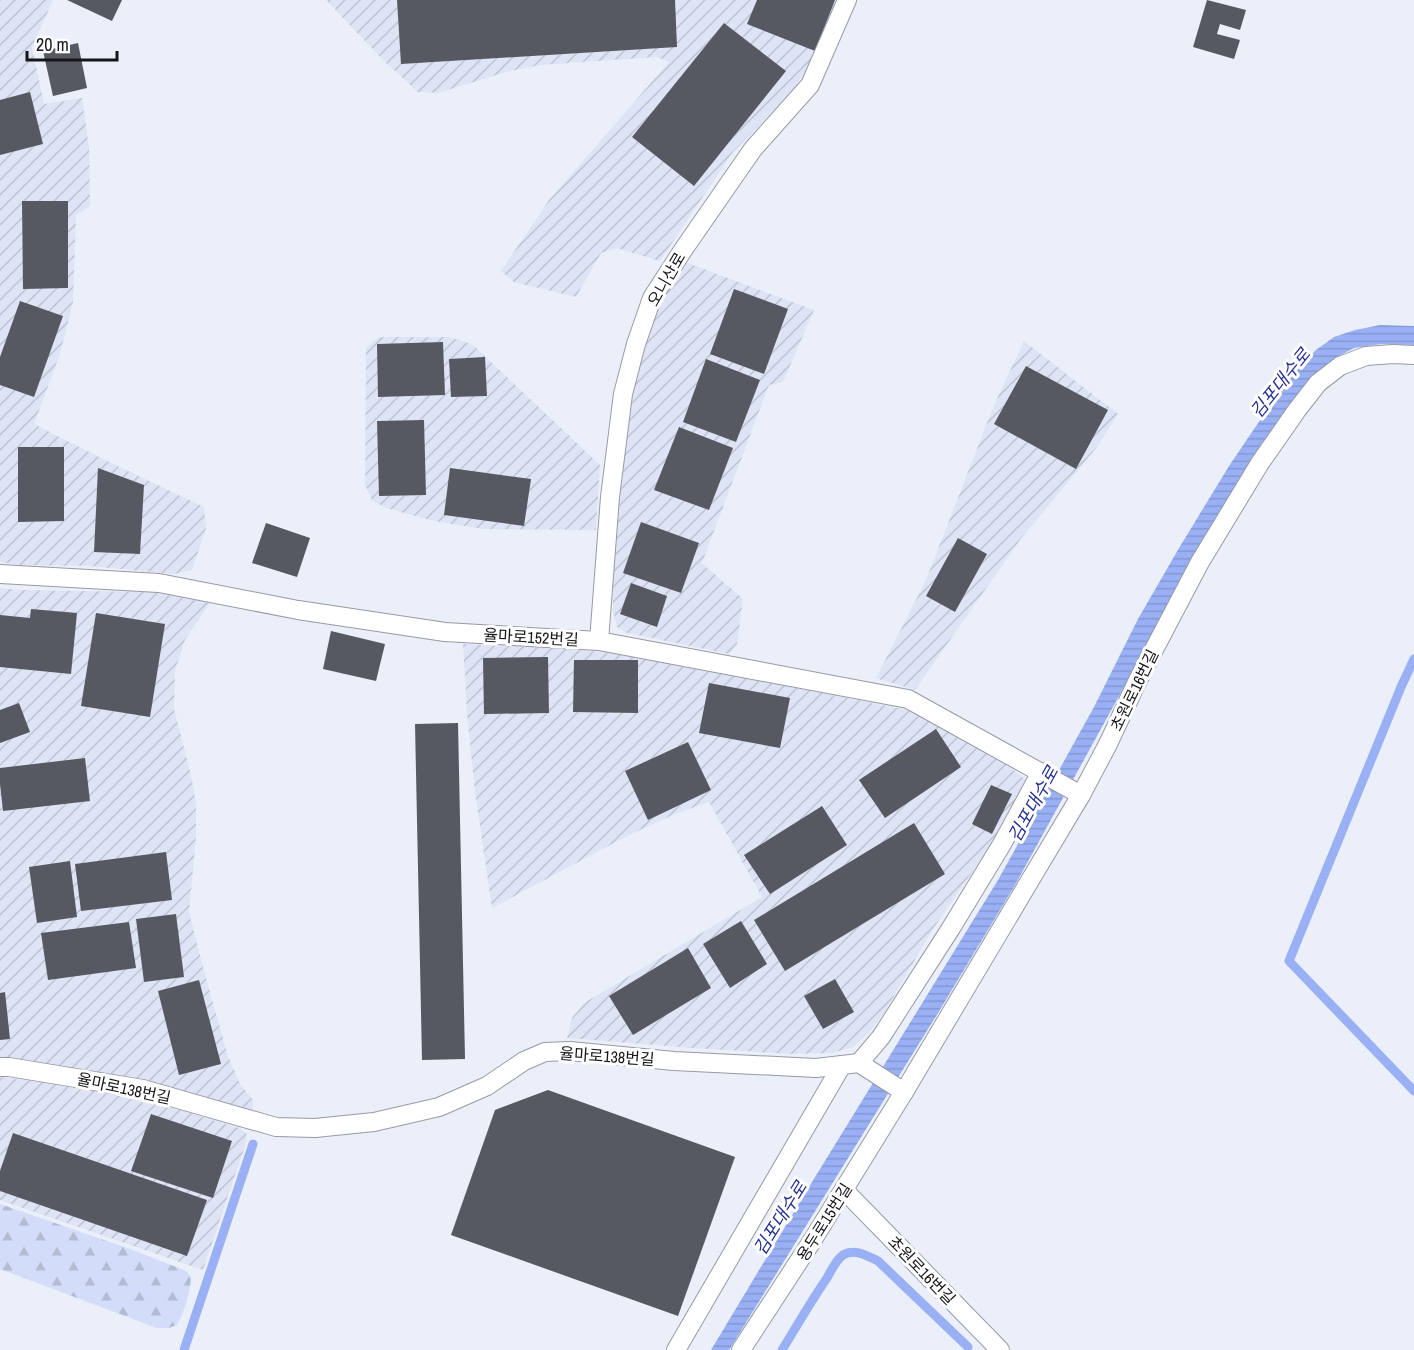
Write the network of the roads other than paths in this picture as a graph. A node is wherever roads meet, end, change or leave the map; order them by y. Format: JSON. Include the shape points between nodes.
{"nodes":[{"id":1,"x":847,"y":0,"type":"edge"},
{"id":2,"x":1414,"y":355,"type":"edge"},
{"id":3,"x":0,"y":574,"type":"edge"},
{"id":4,"x":599,"y":641,"type":"junction"},
{"id":5,"x":1041,"y":772,"type":"junction"},
{"id":6,"x":1081,"y":795,"type":"junction"},
{"id":7,"x":850,"y":1064,"type":"junction"},
{"id":8,"x":0,"y":1066,"type":"edge"},
{"id":9,"x":904,"y":1092,"type":"junction"},
{"id":10,"x":844,"y":1190,"type":"junction"},
{"id":11,"x":676,"y":1350,"type":"edge"},
{"id":12,"x":741,"y":1350,"type":"edge"},
{"id":13,"x":1000,"y":1350,"type":"edge"}],
"edges":[{"from":1,"to":4,"type":"lane","name":"오니산로","via":[[810,85],[753,150],[652,298],[623,394]]},
{"from":2,"to":6,"type":"lane","name":"초원로16번길","via":[[1366,356],[1340,366],[1318,383],[1297,410],[1200,562]]},
{"from":3,"to":4,"type":"lane","name":"율마로152번길","via":[[159,583],[298,610],[445,632]]},
{"from":4,"to":5,"type":"lane","name":"율마로152번길","via":[[908,699]]},
{"from":5,"to":6,"type":"lane","name":"율마로152번길"},
{"from":5,"to":7,"type":"lane","via":[[1002,844],[881,1037]]},
{"from":6,"to":9,"type":"lane","name":"초원로16번길"},
{"from":7,"to":8,"type":"lane","name":"율마로138번길","via":[[816,1068],[545,1052],[487,1086],[439,1107],[374,1122],[315,1128],[276,1127],[143,1089]]},
{"from":7,"to":9,"type":"lane"},
{"from":7,"to":11,"type":"lane"},
{"from":9,"to":10,"type":"lane","name":"용두로15번길"},
{"from":10,"to":12,"type":"lane","name":"용두로15번길"},
{"from":10,"to":13,"type":"lane","name":"초원로16번길"}]}
